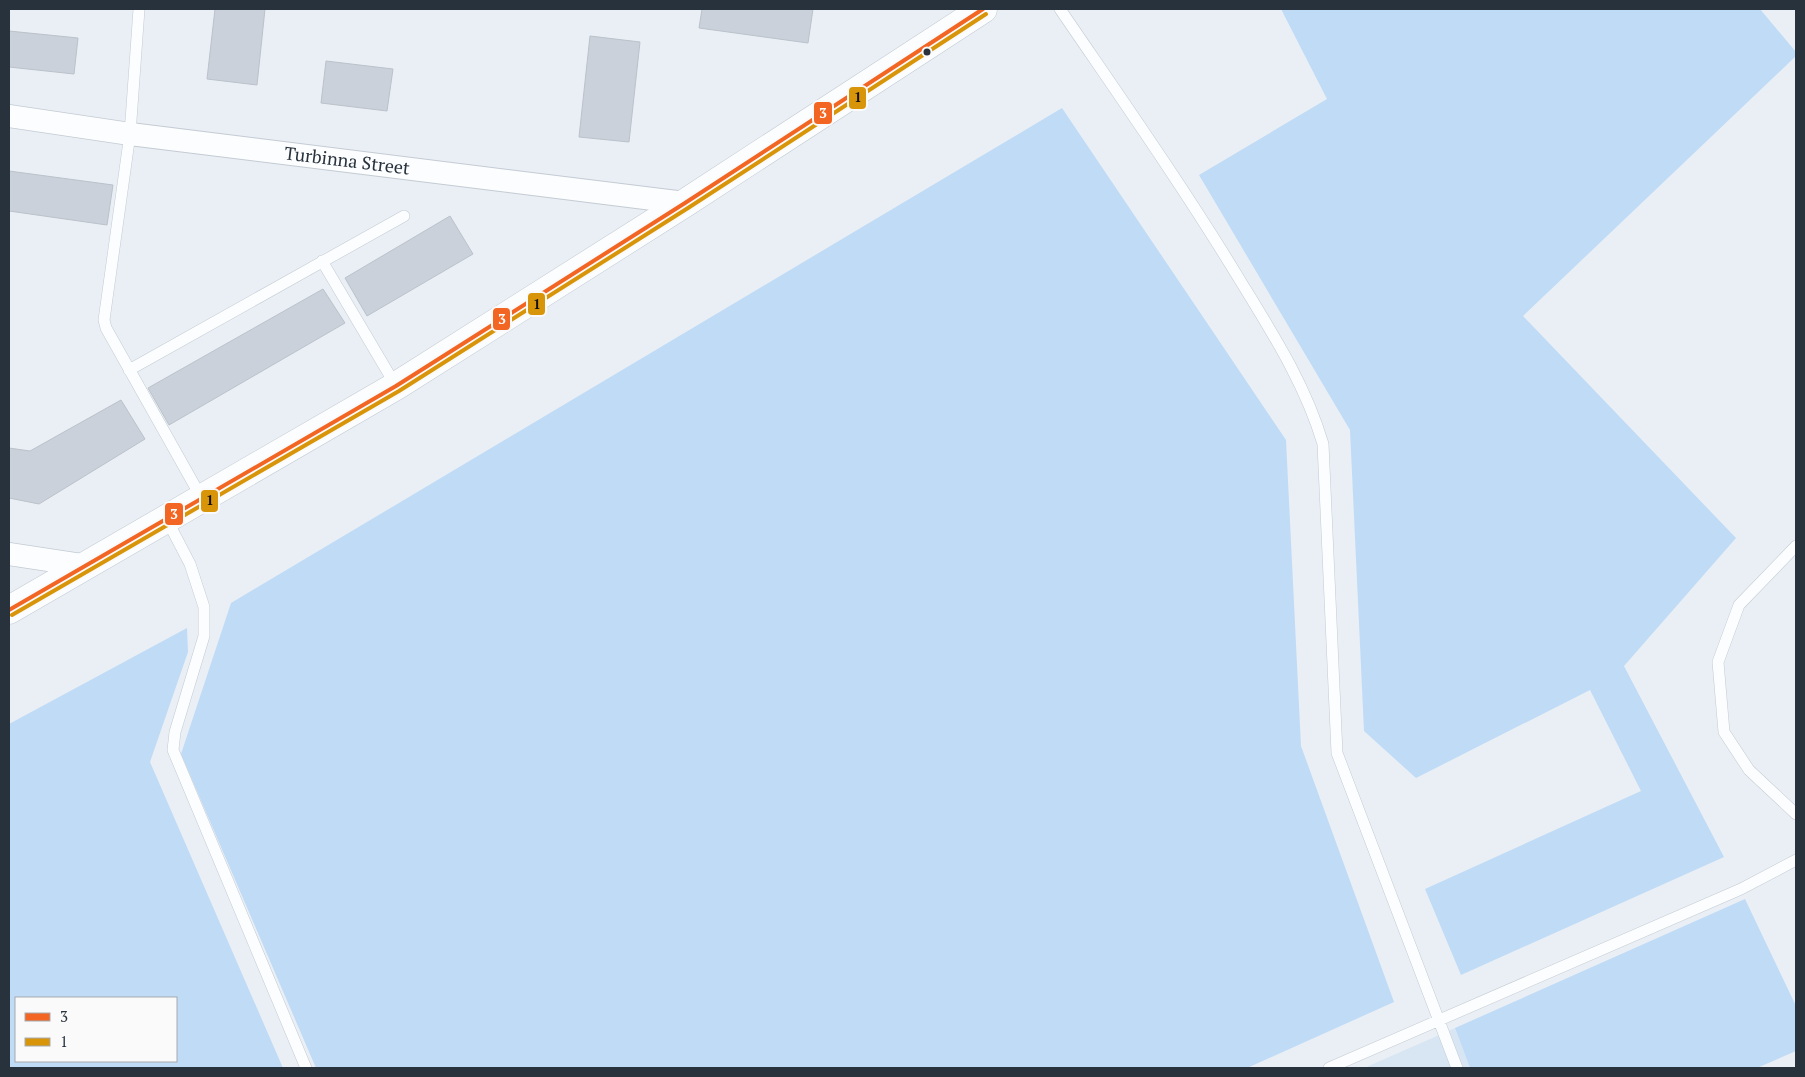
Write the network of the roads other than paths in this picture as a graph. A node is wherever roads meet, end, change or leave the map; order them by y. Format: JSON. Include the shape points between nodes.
{"nodes":[{"id":1,"x":139,"y":9,"type":"edge"},
{"id":2,"x":983,"y":9,"type":"edge"},
{"id":3,"x":1060,"y":9,"type":"edge"},
{"id":4,"x":9,"y":116,"type":"edge"},
{"id":5,"x":130,"y":134,"type":"junction"},
{"id":6,"x":685,"y":203,"type":"junction"},
{"id":7,"x":404,"y":216,"type":"dead end"},
{"id":8,"x":322,"y":261,"type":"junction"},
{"id":9,"x":129,"y":370,"type":"junction"},
{"id":10,"x":396,"y":386,"type":"junction"},
{"id":11,"x":201,"y":497,"type":"junction"},
{"id":12,"x":166,"y":518,"type":"junction"},
{"id":13,"x":1796,"y":546,"type":"edge"},
{"id":14,"x":9,"y":554,"type":"edge"},
{"id":15,"x":88,"y":566,"type":"junction"},
{"id":16,"x":9,"y":610,"type":"edge"},
{"id":17,"x":1796,"y":814,"type":"edge"},
{"id":18,"x":1796,"y":860,"type":"edge"},
{"id":19,"x":1439,"y":1021,"type":"junction"},
{"id":20,"x":306,"y":1068,"type":"edge"},
{"id":21,"x":1329,"y":1068,"type":"edge"},
{"id":22,"x":1457,"y":1068,"type":"edge"}],
"edges":[{"from":1,"to":5,"type":"lane"},
{"from":2,"to":6,"type":"street"},
{"from":3,"to":19,"type":"lane","via":[[1196,210],[1269,328],[1313,410],[1323,444],[1337,753]]},
{"from":4,"to":5,"type":"street","name":"Turbinna Street"},
{"from":5,"to":6,"type":"street","name":"Turbinna Street"},
{"from":5,"to":9,"type":"lane","via":[[104,320]]},
{"from":6,"to":10,"type":"street"},
{"from":7,"to":8,"type":"lane"},
{"from":8,"to":9,"type":"lane"},
{"from":8,"to":10,"type":"lane"},
{"from":9,"to":11,"type":"lane"},
{"from":10,"to":11,"type":"street"},
{"from":11,"to":12,"type":"street"},
{"from":12,"to":15,"type":"street"},
{"from":12,"to":20,"type":"lane","via":[[190,564],[204,607],[204,636],[175,732],[173,750]]},
{"from":13,"to":17,"type":"lane","via":[[1738,605],[1718,662],[1724,732],[1749,770]]},
{"from":14,"to":15,"type":"street"},
{"from":15,"to":16,"type":"street"},
{"from":18,"to":19,"type":"lane","via":[[1741,889]]},
{"from":19,"to":21,"type":"lane"},
{"from":19,"to":22,"type":"lane"}]}
